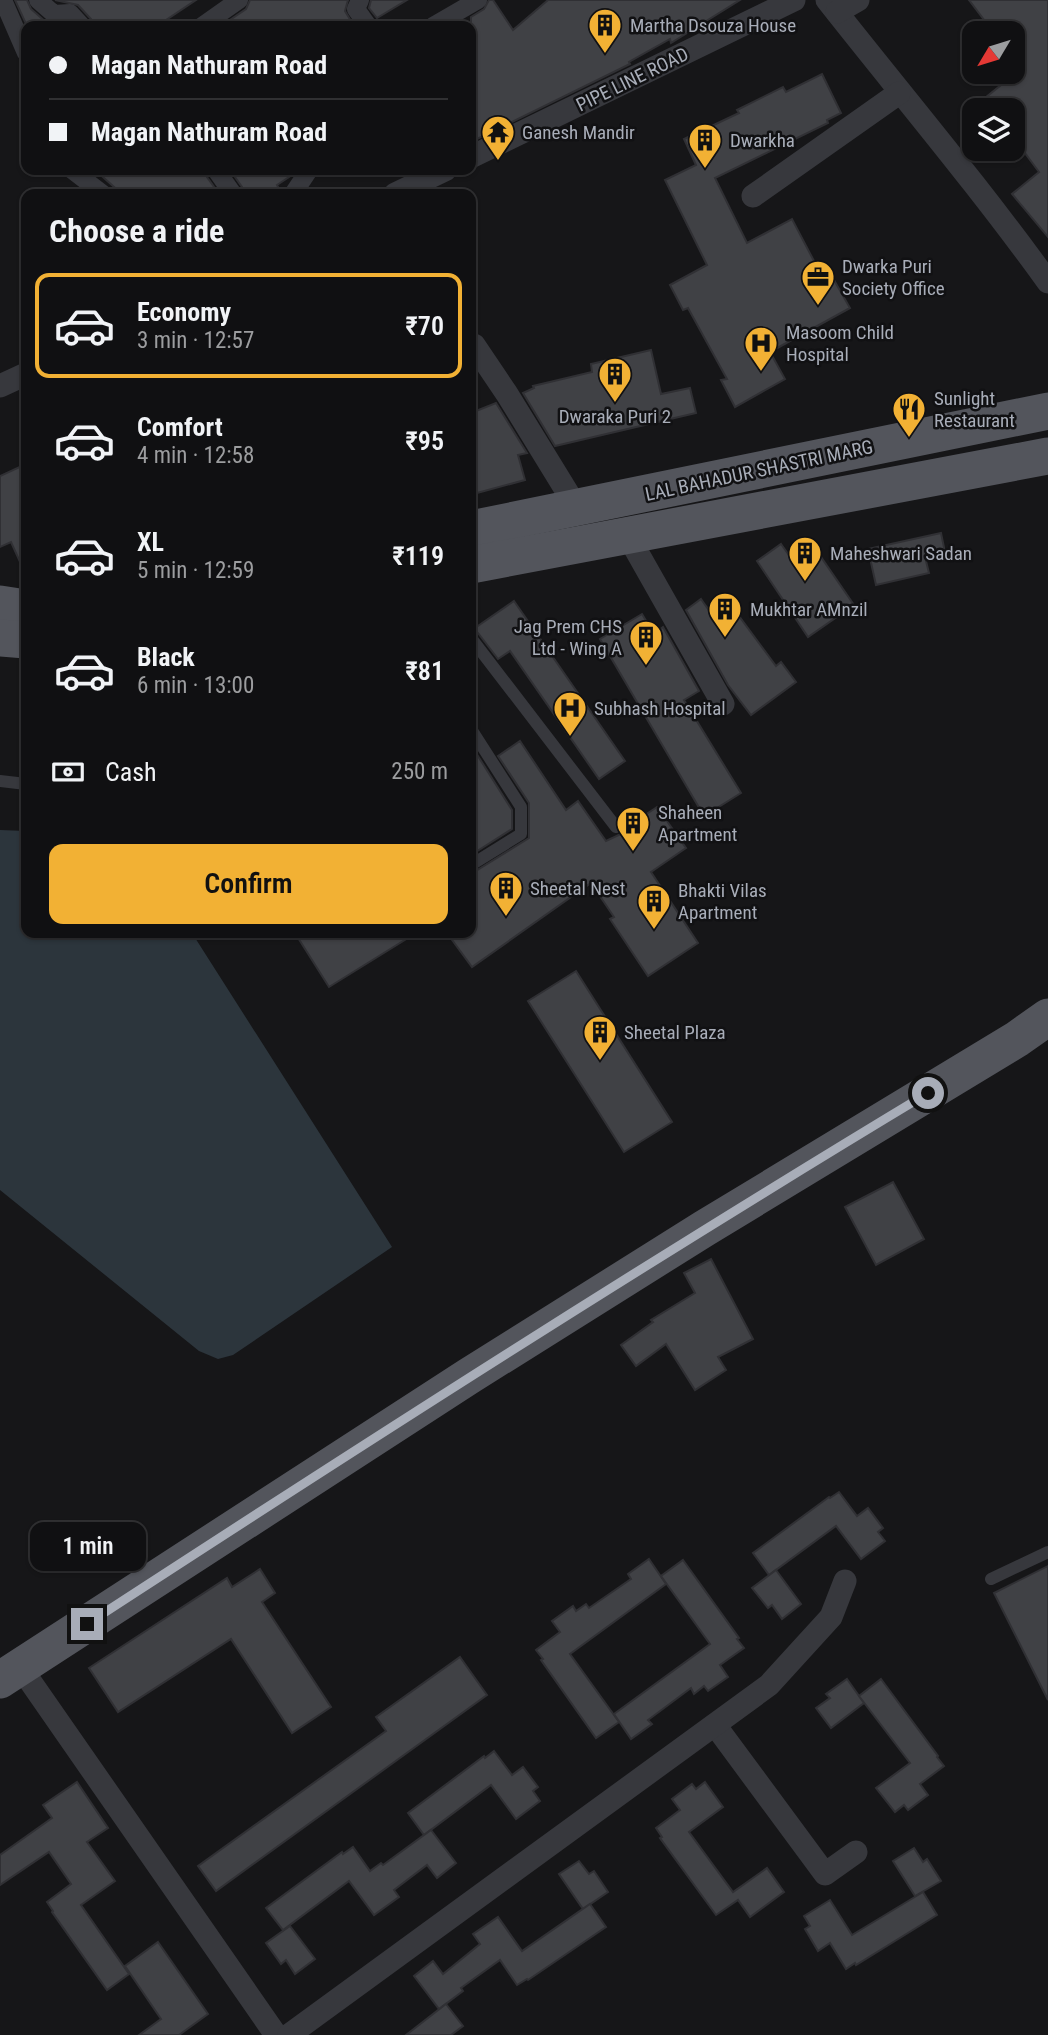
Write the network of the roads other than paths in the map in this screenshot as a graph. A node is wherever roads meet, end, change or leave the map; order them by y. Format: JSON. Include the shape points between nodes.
{"nodes":[{"id":1,"x":3,"y":0,"type":"edge"},
{"id":2,"x":38,"y":0,"type":"edge"},
{"id":3,"x":239,"y":0,"type":"edge"},
{"id":4,"x":360,"y":0,"type":"edge"},
{"id":5,"x":478,"y":0,"type":"edge"},
{"id":6,"x":794,"y":0,"type":"edge"},
{"id":7,"x":858,"y":0,"type":"edge"},
{"id":8,"x":832,"y":6,"type":"edge"},
{"id":9,"x":77,"y":21,"type":"edge"},
{"id":10,"x":209,"y":21,"type":"edge"},
{"id":11,"x":364,"y":21,"type":"edge"},
{"id":12,"x":442,"y":21,"type":"edge"},
{"id":13,"x":21,"y":41,"type":"edge"},
{"id":14,"x":899,"y":93,"type":"junction"},
{"id":15,"x":476,"y":155,"type":"edge"},
{"id":16,"x":78,"y":175,"type":"edge"},
{"id":17,"x":435,"y":175,"type":"edge"},
{"id":18,"x":97,"y":189,"type":"edge"},
{"id":19,"x":405,"y":189,"type":"edge"},
{"id":20,"x":753,"y":196,"type":"dead end"},
{"id":21,"x":1048,"y":282,"type":"edge"},
{"id":22,"x":476,"y":348,"type":"edge"},
{"id":23,"x":21,"y":376,"type":"edge"},
{"id":24,"x":0,"y":386,"type":"edge"},
{"id":25,"x":1048,"y":411,"type":"edge"},
{"id":26,"x":1048,"y":456,"type":"edge"},
{"id":27,"x":577,"y":508,"type":"junction"},
{"id":28,"x":476,"y":529,"type":"edge"},
{"id":29,"x":628,"y":536,"type":"junction"},
{"id":30,"x":476,"y":564,"type":"edge"},
{"id":31,"x":0,"y":604,"type":"edge"},
{"id":32,"x":21,"y":607,"type":"edge"},
{"id":33,"x":0,"y":638,"type":"edge"},
{"id":34,"x":21,"y":640,"type":"edge"},
{"id":35,"x":476,"y":645,"type":"edge"},
{"id":36,"x":723,"y":705,"type":"dead end"},
{"id":37,"x":476,"y":737,"type":"edge"},
{"id":38,"x":0,"y":781,"type":"edge"},
{"id":39,"x":21,"y":783,"type":"edge"},
{"id":40,"x":616,"y":827,"type":"dead end"},
{"id":41,"x":476,"y":861,"type":"edge"},
{"id":42,"x":1048,"y":1017,"type":"edge"},
{"id":43,"x":1048,"y":1552,"type":"edge"},
{"id":44,"x":991,"y":1579,"type":"dead end"},
{"id":45,"x":845,"y":1581,"type":"dead end"},
{"id":46,"x":10,"y":1674,"type":"edge"},
{"id":47,"x":715,"y":1725,"type":"junction"},
{"id":48,"x":856,"y":1852,"type":"dead end"},
{"id":49,"x":276,"y":2035,"type":"edge"},
{"id":50,"x":289,"y":2035,"type":"edge"}],
"edges":[{"from":1,"to":13,"type":"street"},
{"from":2,"to":9,"type":"street","via":[[54,14],[70,13]]},
{"from":3,"to":10,"type":"street"},
{"from":4,"to":11,"type":"street","via":[[356,9]]},
{"from":5,"to":12,"type":"street"},
{"from":6,"to":15,"type":"street","name":"PIPE LINE ROAD"},
{"from":7,"to":8,"type":"street"},
{"from":8,"to":14,"type":"street"},
{"from":14,"to":20,"type":"street"},
{"from":14,"to":21,"type":"street","via":[[1000,215]]},
{"from":16,"to":18,"type":"street"},
{"from":17,"to":19,"type":"street"},
{"from":22,"to":27,"type":"street"},
{"from":23,"to":24,"type":"street"},
{"from":25,"to":27,"type":"main road","name":"LAL BAHADUR SHASTRI MARG"},
{"from":26,"to":29,"type":"main road","name":"LAL BAHADUR SHASTRI MARG"},
{"from":27,"to":28,"type":"main road","name":"LAL BAHADUR SHASTRI MARG"},
{"from":29,"to":30,"type":"main road","name":"LAL BAHADUR SHASTRI MARG"},
{"from":29,"to":36,"type":"street"},
{"from":31,"to":32,"type":"main road"},
{"from":33,"to":34,"type":"main road"},
{"from":35,"to":40,"type":"lane"},
{"from":37,"to":41,"type":"lane","via":[[521,807],[521,834]]},
{"from":38,"to":39,"type":"lane"},
{"from":42,"to":46,"type":"main road","via":[[469,1376]]},
{"from":43,"to":44,"type":"lane"},
{"from":45,"to":47,"type":"street","via":[[831,1617],[769,1685]]},
{"from":46,"to":49,"type":"street"},
{"from":47,"to":48,"type":"street","via":[[825,1874]]},
{"from":47,"to":50,"type":"street"}]}
